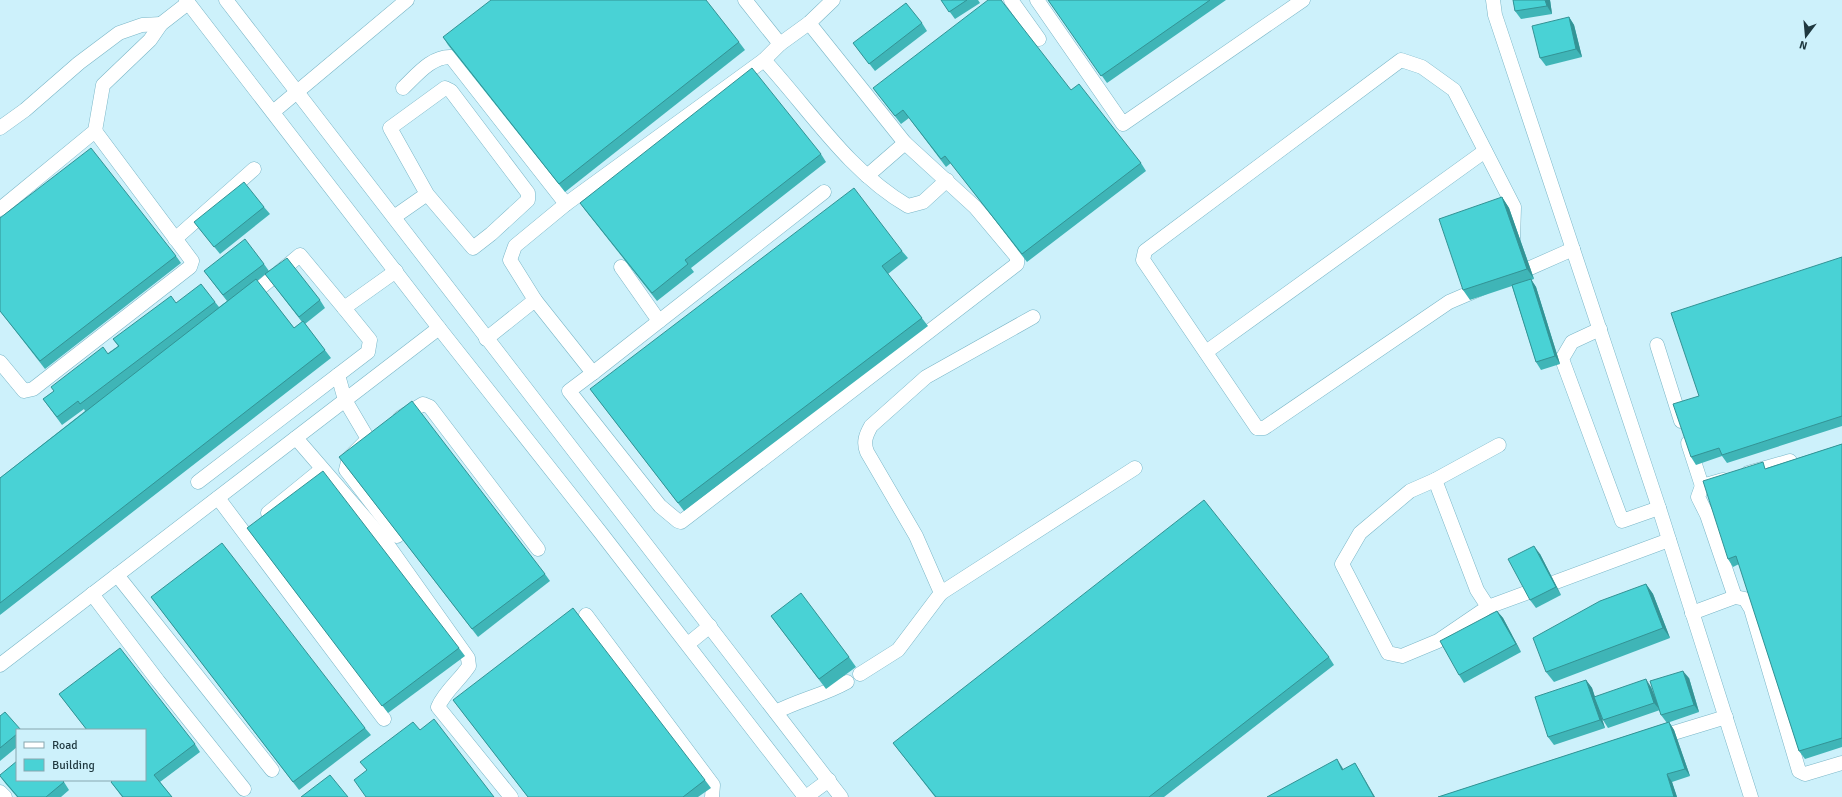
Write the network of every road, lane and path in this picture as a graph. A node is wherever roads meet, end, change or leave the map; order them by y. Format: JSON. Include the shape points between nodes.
{"nodes":[{"id":1,"x":226,"y":0,"type":"edge"},
{"id":2,"x":407,"y":0,"type":"edge"},
{"id":3,"x":745,"y":0,"type":"edge"},
{"id":4,"x":833,"y":0,"type":"edge"},
{"id":5,"x":1011,"y":0,"type":"edge"},
{"id":6,"x":1037,"y":0,"type":"edge"},
{"id":7,"x":1303,"y":0,"type":"edge"},
{"id":8,"x":1493,"y":0,"type":"edge"},
{"id":9,"x":187,"y":1,"type":"edge"},
{"id":10,"x":809,"y":23,"type":"junction"},
{"id":11,"x":161,"y":24,"type":"junction"},
{"id":12,"x":1039,"y":39,"type":"dead end"},
{"id":13,"x":780,"y":44,"type":"junction"},
{"id":14,"x":764,"y":60,"type":"junction"},
{"id":15,"x":403,"y":88,"type":"dead end"},
{"id":16,"x":298,"y":91,"type":"junction"},
{"id":17,"x":273,"y":112,"type":"junction"},
{"id":18,"x":0,"y":128,"type":"edge"},
{"id":19,"x":95,"y":131,"type":"junction"},
{"id":20,"x":905,"y":143,"type":"junction"},
{"id":21,"x":1485,"y":150,"type":"junction"},
{"id":22,"x":254,"y":169,"type":"dead end"},
{"id":23,"x":867,"y":176,"type":"junction"},
{"id":24,"x":947,"y":180,"type":"junction"},
{"id":25,"x":824,"y":192,"type":"dead end"},
{"id":26,"x":427,"y":194,"type":"junction"},
{"id":27,"x":566,"y":204,"type":"junction"},
{"id":28,"x":0,"y":208,"type":"edge"},
{"id":29,"x":394,"y":217,"type":"junction"},
{"id":30,"x":175,"y":239,"type":"junction"},
{"id":31,"x":1574,"y":249,"type":"junction"},
{"id":32,"x":621,"y":267,"type":"edge"},
{"id":33,"x":396,"y":271,"type":"junction"},
{"id":34,"x":1512,"y":276,"type":"junction"},
{"id":35,"x":536,"y":300,"type":"junction"},
{"id":36,"x":235,"y":308,"type":"edge"},
{"id":37,"x":344,"y":308,"type":"junction"},
{"id":38,"x":1033,"y":316,"type":"dead end"},
{"id":39,"x":659,"y":321,"type":"junction"},
{"id":40,"x":439,"y":328,"type":"junction"},
{"id":41,"x":1600,"y":329,"type":"junction"},
{"id":42,"x":486,"y":339,"type":"junction"},
{"id":43,"x":1657,"y":345,"type":"dead end"},
{"id":44,"x":1206,"y":352,"type":"junction"},
{"id":45,"x":0,"y":362,"type":"edge"},
{"id":46,"x":593,"y":373,"type":"junction"},
{"id":47,"x":338,"y":375,"type":"junction"},
{"id":48,"x":345,"y":400,"type":"junction"},
{"id":49,"x":296,"y":438,"type":"junction"},
{"id":50,"x":368,"y":439,"type":"junction"},
{"id":51,"x":1499,"y":445,"type":"dead end"},
{"id":52,"x":1805,"y":457,"type":"edge"},
{"id":53,"x":1135,"y":468,"type":"dead end"},
{"id":54,"x":322,"y":469,"type":"junction"},
{"id":55,"x":1435,"y":480,"type":"junction"},
{"id":56,"x":198,"y":482,"type":"dead end"},
{"id":57,"x":1702,"y":486,"type":"junction"},
{"id":58,"x":218,"y":498,"type":"junction"},
{"id":59,"x":1659,"y":508,"type":"junction"},
{"id":60,"x":245,"y":532,"type":"junction"},
{"id":61,"x":397,"y":536,"type":"edge"},
{"id":62,"x":1669,"y":540,"type":"junction"},
{"id":63,"x":538,"y":549,"type":"dead end"},
{"id":64,"x":117,"y":575,"type":"junction"},
{"id":65,"x":942,"y":593,"type":"junction"},
{"id":66,"x":92,"y":594,"type":"junction"},
{"id":67,"x":1735,"y":596,"type":"junction"},
{"id":68,"x":155,"y":597,"type":"edge"},
{"id":69,"x":143,"y":606,"type":"junction"},
{"id":70,"x":1488,"y":607,"type":"junction"},
{"id":71,"x":1692,"y":613,"type":"junction"},
{"id":72,"x":586,"y":615,"type":"dead end"},
{"id":73,"x":710,"y":626,"type":"junction"},
{"id":74,"x":688,"y":644,"type":"junction"},
{"id":75,"x":0,"y":665,"type":"edge"},
{"id":76,"x":860,"y":674,"type":"dead end"},
{"id":77,"x":847,"y":682,"type":"dead end"},
{"id":78,"x":776,"y":712,"type":"junction"},
{"id":79,"x":1726,"y":717,"type":"junction"},
{"id":80,"x":384,"y":719,"type":"dead end"},
{"id":81,"x":1642,"y":743,"type":"edge"},
{"id":82,"x":1842,"y":762,"type":"edge"},
{"id":83,"x":272,"y":770,"type":"dead end"},
{"id":84,"x":829,"y":780,"type":"junction"},
{"id":85,"x":244,"y":789,"type":"dead end"},
{"id":86,"x":0,"y":792,"type":"edge"},
{"id":87,"x":5,"y":797,"type":"edge"},
{"id":88,"x":511,"y":797,"type":"edge"},
{"id":89,"x":712,"y":797,"type":"edge"},
{"id":90,"x":806,"y":797,"type":"edge"},
{"id":91,"x":841,"y":797,"type":"edge"},
{"id":92,"x":1751,"y":797,"type":"edge"}],
"edges":[{"from":1,"to":16,"type":"street"},
{"from":2,"to":16,"type":"street"},
{"from":3,"to":13,"type":"street"},
{"from":4,"to":10,"type":"street"},
{"from":5,"to":12,"type":"street"},
{"from":6,"to":7,"type":"street","via":[[1123,124]]},
{"from":8,"to":31,"type":"street","via":[[1495,15]]},
{"from":9,"to":11,"type":"street"},
{"from":9,"to":17,"type":"street"},
{"from":10,"to":13,"type":"street"},
{"from":10,"to":20,"type":"street"},
{"from":11,"to":18,"type":"street","via":[[142,25],[119,33]]},
{"from":11,"to":19,"type":"street","via":[[150,40],[103,85]]},
{"from":13,"to":14,"type":"street"},
{"from":14,"to":23,"type":"street","via":[[856,167]]},
{"from":14,"to":27,"type":"street"},
{"from":15,"to":27,"type":"street","via":[[432,62],[442,56],[451,57]]},
{"from":16,"to":17,"type":"street"},
{"from":16,"to":29,"type":"street"},
{"from":17,"to":33,"type":"street"},
{"from":19,"to":28,"type":"street"},
{"from":19,"to":30,"type":"street"},
{"from":20,"to":23,"type":"street"},
{"from":20,"to":24,"type":"street"},
{"from":21,"to":34,"type":"street","via":[[1514,207]]},
{"from":21,"to":44,"type":"street"},
{"from":21,"to":44,"type":"street","via":[[1454,90],[1422,67],[1401,60],[1145,251],[1143,260]]},
{"from":22,"to":30,"type":"street"},
{"from":23,"to":24,"type":"street","via":[[908,206],[923,202]]},
{"from":24,"to":46,"type":"street","via":[[985,218],[1016,257],[1017,264],[681,522],[660,506],[569,391]]},
{"from":25,"to":39,"type":"street"},
{"from":26,"to":26,"type":"street","via":[[473,248],[528,200],[528,193],[451,91],[444,88],[390,128]]},
{"from":26,"to":29,"type":"street"},
{"from":27,"to":35,"type":"street","via":[[515,246],[510,260]]},
{"from":29,"to":42,"type":"street"},
{"from":30,"to":45,"type":"street","via":[[192,261],[190,267],[33,389],[24,391]]},
{"from":31,"to":34,"type":"street"},
{"from":31,"to":41,"type":"street"},
{"from":32,"to":39,"type":"street"},
{"from":33,"to":37,"type":"street"},
{"from":33,"to":40,"type":"street"},
{"from":34,"to":44,"type":"street","via":[[1449,302],[1264,428],[1257,428]]},
{"from":35,"to":42,"type":"street"},
{"from":35,"to":46,"type":"street"},
{"from":36,"to":37,"type":"street","via":[[300,255]]},
{"from":37,"to":47,"type":"street","via":[[370,340],[368,352]]},
{"from":38,"to":65,"type":"street","via":[[926,377],[871,426],[866,434],[867,452],[916,536]]},
{"from":39,"to":46,"type":"street"},
{"from":40,"to":48,"type":"street"},
{"from":40,"to":74,"type":"street"},
{"from":41,"to":59,"type":"street"},
{"from":41,"to":59,"type":"street","via":[[1572,342],[1562,358],[1622,521]]},
{"from":42,"to":73,"type":"street"},
{"from":43,"to":57,"type":"street"},
{"from":47,"to":48,"type":"street"},
{"from":47,"to":56,"type":"street"},
{"from":48,"to":49,"type":"street"},
{"from":48,"to":50,"type":"street"},
{"from":49,"to":54,"type":"street"},
{"from":49,"to":58,"type":"street"},
{"from":50,"to":61,"type":"street","via":[[349,458],[346,470]]},
{"from":50,"to":63,"type":"street","via":[[423,404],[430,407]]},
{"from":51,"to":55,"type":"street"},
{"from":52,"to":57,"type":"street"},
{"from":53,"to":65,"type":"street"},
{"from":54,"to":60,"type":"street"},
{"from":54,"to":88,"type":"street","via":[[385,541],[468,658],[469,666],[442,698],[438,707]]},
{"from":55,"to":70,"type":"street","via":[[1477,590]]},
{"from":55,"to":70,"type":"street","via":[[1410,491],[1360,532],[1342,564],[1388,653],[1402,656],[1438,641]]},
{"from":57,"to":67,"type":"street","via":[[1698,497],[1707,515]]},
{"from":58,"to":60,"type":"street"},
{"from":58,"to":64,"type":"street"},
{"from":59,"to":62,"type":"street"},
{"from":60,"to":80,"type":"street"},
{"from":62,"to":70,"type":"street"},
{"from":62,"to":71,"type":"street"},
{"from":64,"to":66,"type":"street"},
{"from":64,"to":69,"type":"street"},
{"from":65,"to":76,"type":"street","via":[[898,650]]},
{"from":66,"to":75,"type":"street"},
{"from":66,"to":85,"type":"street"},
{"from":67,"to":71,"type":"street"},
{"from":67,"to":82,"type":"street","via":[[1745,599],[1751,609],[1799,771],[1805,774]]},
{"from":68,"to":69,"type":"street"},
{"from":69,"to":83,"type":"street"},
{"from":71,"to":79,"type":"street"},
{"from":72,"to":89,"type":"street","via":[[713,785]]},
{"from":73,"to":74,"type":"street"},
{"from":73,"to":78,"type":"street"},
{"from":74,"to":90,"type":"street"},
{"from":77,"to":78,"type":"street"},
{"from":78,"to":84,"type":"street"},
{"from":79,"to":81,"type":"street"},
{"from":79,"to":92,"type":"street"},
{"from":84,"to":90,"type":"street"},
{"from":84,"to":91,"type":"street"},
{"from":86,"to":87,"type":"street"}]}
